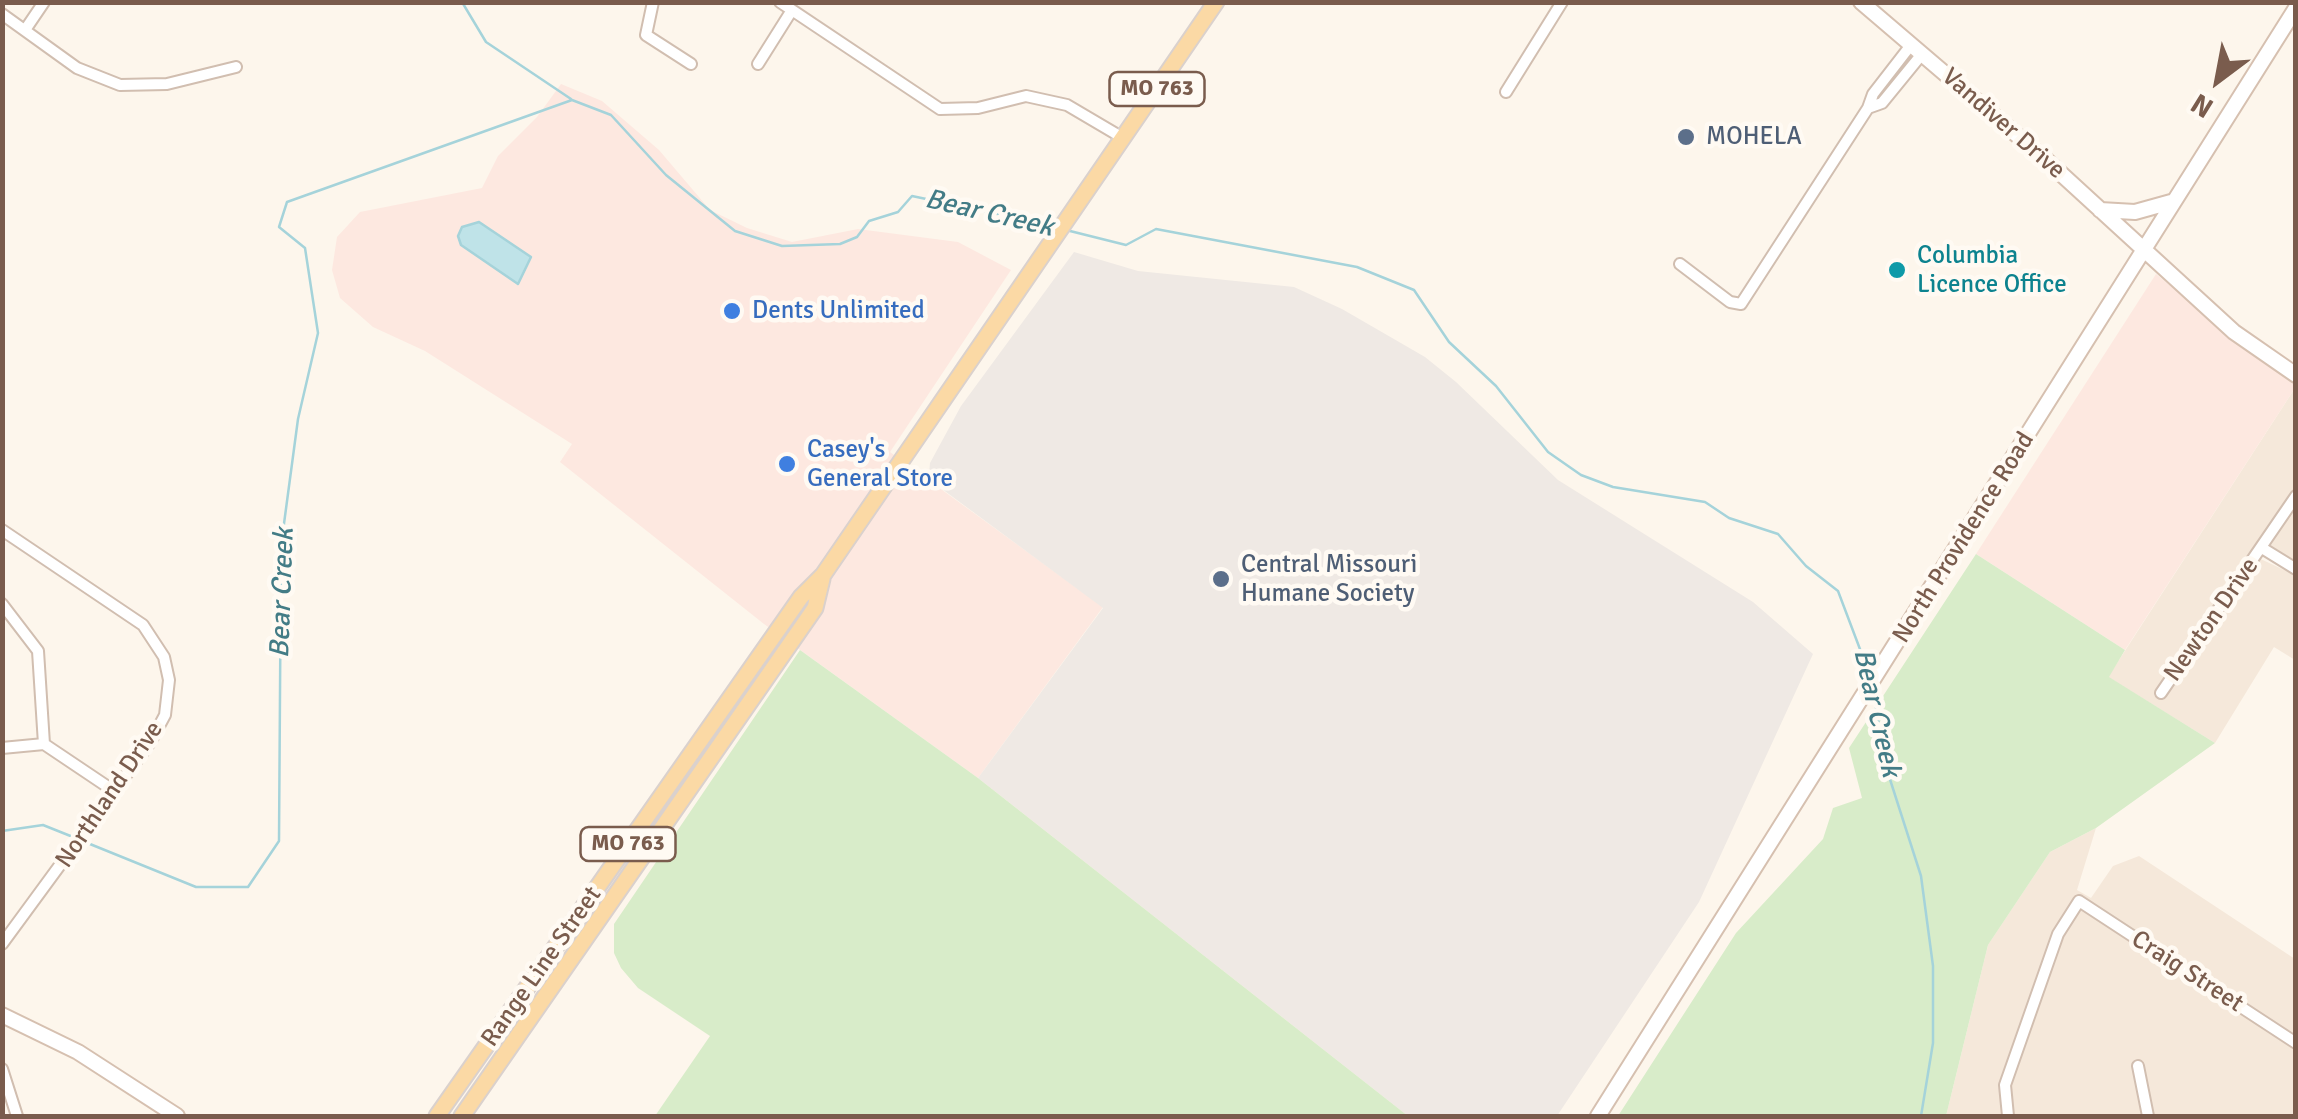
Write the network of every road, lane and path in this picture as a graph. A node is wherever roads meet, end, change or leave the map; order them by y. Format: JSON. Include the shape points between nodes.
{"nodes":[{"id":1,"x":44,"y":2,"type":"edge"},
{"id":2,"x":654,"y":2,"type":"edge"},
{"id":3,"x":780,"y":2,"type":"edge"},
{"id":4,"x":1216,"y":2,"type":"edge"},
{"id":5,"x":1562,"y":2,"type":"edge"},
{"id":6,"x":1861,"y":2,"type":"edge"},
{"id":7,"x":2295,"y":5,"type":"edge"},
{"id":8,"x":792,"y":10,"type":"junction"},
{"id":9,"x":2,"y":14,"type":"edge"},
{"id":10,"x":25,"y":30,"type":"junction"},
{"id":11,"x":1916,"y":50,"type":"junction"},
{"id":12,"x":690,"y":64,"type":"dead end"},
{"id":13,"x":758,"y":64,"type":"dead end"},
{"id":14,"x":236,"y":66,"type":"dead end"},
{"id":15,"x":1506,"y":92,"type":"dead end"},
{"id":16,"x":1124,"y":138,"type":"junction"},
{"id":17,"x":2172,"y":202,"type":"junction"},
{"id":18,"x":2100,"y":210,"type":"junction"},
{"id":19,"x":2142,"y":248,"type":"junction"},
{"id":20,"x":1680,"y":264,"type":"dead end"},
{"id":21,"x":2296,"y":375,"type":"edge"},
{"id":22,"x":2296,"y":496,"type":"edge"},
{"id":23,"x":2,"y":530,"type":"edge"},
{"id":24,"x":2262,"y":548,"type":"junction"},
{"id":25,"x":2296,"y":569,"type":"edge"},
{"id":26,"x":824,"y":575,"type":"junction"},
{"id":27,"x":2,"y":604,"type":"edge"},
{"id":28,"x":2161,"y":693,"type":"dead end"},
{"id":29,"x":44,"y":744,"type":"junction"},
{"id":30,"x":2,"y":748,"type":"edge"},
{"id":31,"x":114,"y":791,"type":"junction"},
{"id":32,"x":640,"y":828,"type":"junction"},
{"id":33,"x":2,"y":944,"type":"edge"},
{"id":34,"x":553,"y":951,"type":"junction"},
{"id":35,"x":574,"y":955,"type":"junction"},
{"id":36,"x":2,"y":1014,"type":"edge"},
{"id":37,"x":2296,"y":1043,"type":"edge"},
{"id":38,"x":2138,"y":1066,"type":"dead end"},
{"id":39,"x":2,"y":1069,"type":"edge"},
{"id":40,"x":485,"y":1083,"type":"junction"},
{"id":41,"x":17,"y":1116,"type":"edge"},
{"id":42,"x":178,"y":1116,"type":"edge"},
{"id":43,"x":437,"y":1116,"type":"edge"},
{"id":44,"x":462,"y":1116,"type":"edge"},
{"id":45,"x":1598,"y":1116,"type":"edge"},
{"id":46,"x":2008,"y":1116,"type":"edge"},
{"id":47,"x":2148,"y":1116,"type":"edge"}],
"edges":[{"from":1,"to":10,"type":"street"},
{"from":2,"to":12,"type":"street","via":[[646,35]]},
{"from":3,"to":8,"type":"street"},
{"from":4,"to":16,"type":"main road","name":"Range Line Street","number":"MO 763"},
{"from":5,"to":15,"type":"street"},
{"from":6,"to":11,"type":"street","name":"Vandiver Drive"},
{"from":7,"to":17,"type":"street","name":"North Providence Road"},
{"from":8,"to":13,"type":"street"},
{"from":8,"to":16,"type":"street","via":[[940,109],[1026,96],[1067,105]]},
{"from":9,"to":10,"type":"street"},
{"from":10,"to":14,"type":"street","via":[[77,68],[120,85],[167,84]]},
{"from":11,"to":18,"type":"street","name":"Vandiver Drive"},
{"from":11,"to":20,"type":"street","via":[[1882,104],[1868,108],[1741,304]]},
{"from":16,"to":26,"type":"main road","name":"Range Line Street","number":"MO 763"},
{"from":17,"to":18,"type":"street","via":[[2136,212]]},
{"from":17,"to":19,"type":"street","name":"North Providence Road"},
{"from":18,"to":19,"type":"street","name":"Vandiver Drive"},
{"from":19,"to":21,"type":"street","name":"Vandiver Drive","via":[[2234,332]]},
{"from":19,"to":45,"type":"street","name":"North Providence Road"},
{"from":22,"to":24,"type":"street","name":"Newton Drive"},
{"from":23,"to":31,"type":"street","name":"Northland Drive","via":[[144,625],[164,658],[165,715]]},
{"from":24,"to":25,"type":"street"},
{"from":24,"to":28,"type":"street","name":"Newton Drive"},
{"from":26,"to":32,"type":"main road","name":"Range Line Street","number":"MO 763","via":[[801,597]]},
{"from":26,"to":35,"type":"main road","name":"Range Line Street","number":"MO 763","via":[[815,608]]},
{"from":27,"to":29,"type":"street","via":[[38,651]]},
{"from":29,"to":30,"type":"street"},
{"from":29,"to":31,"type":"street"},
{"from":31,"to":33,"type":"street","name":"Northland Drive"},
{"from":32,"to":34,"type":"main road","name":"Range Line Street","number":"MO 763"},
{"from":32,"to":35,"type":"main road","via":[[635,847],[584,920]]},
{"from":34,"to":40,"type":"main road","via":[[545,977],[492,1054]]},
{"from":34,"to":43,"type":"main road","name":"Range Line Street","number":"MO 763"},
{"from":35,"to":40,"type":"main road","name":"Range Line Street","number":"MO 763"},
{"from":36,"to":42,"type":"street","via":[[78,1052]]},
{"from":37,"to":46,"type":"street","name":"Craig Street","via":[[2079,901],[2058,934],[2005,1085]]},
{"from":38,"to":47,"type":"street"},
{"from":39,"to":41,"type":"street"},
{"from":40,"to":44,"type":"main road","name":"Range Line Street","number":"MO 763"}]}
